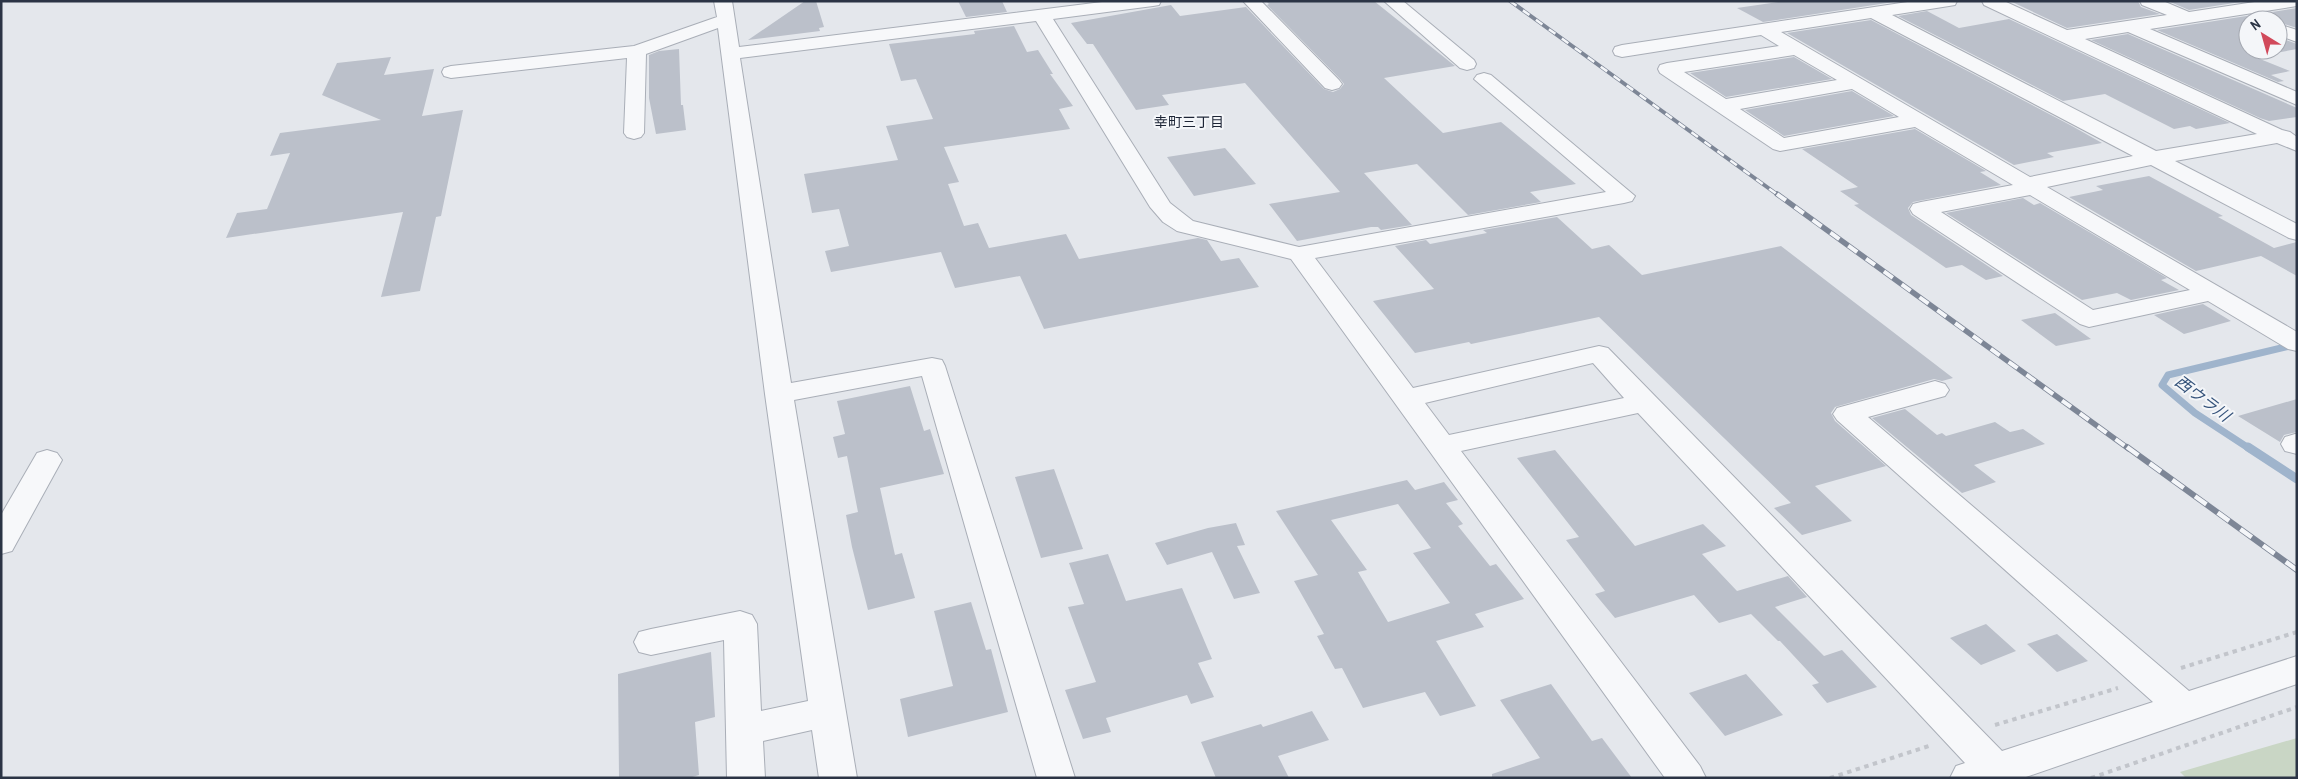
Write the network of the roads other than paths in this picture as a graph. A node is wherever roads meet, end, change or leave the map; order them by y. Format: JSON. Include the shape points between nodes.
{"nodes":[{"id":1,"x":723,"y":1,"type":"edge"},
{"id":2,"x":1153,"y":1,"type":"edge"},
{"id":3,"x":1251,"y":1,"type":"edge"},
{"id":4,"x":1392,"y":1,"type":"edge"},
{"id":5,"x":1949,"y":1,"type":"edge"},
{"id":6,"x":1990,"y":1,"type":"edge"},
{"id":7,"x":2148,"y":1,"type":"edge"},
{"id":8,"x":2297,"y":1,"type":"edge"},
{"id":9,"x":2271,"y":3,"type":"edge"},
{"id":10,"x":1888,"y":7,"type":"edge"},
{"id":11,"x":2234,"y":12,"type":"junction"},
{"id":12,"x":2238,"y":14,"type":"edge"},
{"id":13,"x":1042,"y":16,"type":"junction"},
{"id":14,"x":2188,"y":18,"type":"junction"},
{"id":15,"x":725,"y":20,"type":"junction"},
{"id":16,"x":2131,"y":27,"type":"junction"},
{"id":17,"x":1764,"y":29,"type":"junction"},
{"id":18,"x":2066,"y":36,"type":"junction"},
{"id":19,"x":1797,"y":49,"type":"junction"},
{"id":20,"x":1622,"y":50,"type":"dead end"},
{"id":21,"x":637,"y":51,"type":"junction"},
{"id":22,"x":730,"y":54,"type":"junction"},
{"id":23,"x":1468,"y":64,"type":"dead end"},
{"id":24,"x":451,"y":72,"type":"dead end"},
{"id":25,"x":1484,"y":79,"type":"dead end"},
{"id":26,"x":1856,"y":83,"type":"junction"},
{"id":27,"x":1332,"y":84,"type":"dead end"},
{"id":28,"x":2297,"y":99,"type":"edge"},
{"id":29,"x":1722,"y":106,"type":"junction"},
{"id":30,"x":1919,"y":120,"type":"junction"},
{"id":31,"x":634,"y":133,"type":"dead end"},
{"id":32,"x":2291,"y":138,"type":"edge"},
{"id":33,"x":2154,"y":158,"type":"junction"},
{"id":34,"x":2030,"y":186,"type":"junction"},
{"id":35,"x":2297,"y":232,"type":"edge"},
{"id":36,"x":1299,"y":254,"type":"junction"},
{"id":37,"x":2213,"y":293,"type":"junction"},
{"id":38,"x":2297,"y":343,"type":"edge"},
{"id":39,"x":1935,"y":390,"type":"dead end"},
{"id":40,"x":779,"y":394,"type":"junction"},
{"id":41,"x":1405,"y":399,"type":"junction"},
{"id":42,"x":1644,"y":403,"type":"junction"},
{"id":43,"x":1441,"y":446,"type":"junction"},
{"id":44,"x":47,"y":460,"type":"dead end"},
{"id":45,"x":1,"y":542,"type":"edge"},
{"id":46,"x":651,"y":642,"type":"dead end"},
{"id":47,"x":2297,"y":670,"type":"edge"},
{"id":48,"x":2183,"y":707,"type":"junction"},
{"id":49,"x":828,"y":712,"type":"junction"},
{"id":50,"x":744,"y":730,"type":"junction"},
{"id":51,"x":1989,"y":775,"type":"edge"},
{"id":52,"x":746,"y":778,"type":"edge"},
{"id":53,"x":838,"y":778,"type":"edge"},
{"id":54,"x":1056,"y":778,"type":"edge"},
{"id":55,"x":1687,"y":778,"type":"edge"}],
"edges":[{"from":1,"to":15,"type":"street"},
{"from":2,"to":13,"type":"street"},
{"from":3,"to":27,"type":"street"},
{"from":4,"to":23,"type":"street"},
{"from":5,"to":10,"type":"street"},
{"from":6,"to":18,"type":"street"},
{"from":7,"to":14,"type":"street"},
{"from":8,"to":9,"type":"street"},
{"from":9,"to":11,"type":"street"},
{"from":10,"to":17,"type":"street"},
{"from":10,"to":33,"type":"street"},
{"from":11,"to":12,"type":"street"},
{"from":11,"to":14,"type":"street"},
{"from":13,"to":22,"type":"street"},
{"from":13,"to":36,"type":"street","via":[[1170,217],[1185,226]]},
{"from":14,"to":16,"type":"street"},
{"from":15,"to":21,"type":"street"},
{"from":15,"to":22,"type":"street"},
{"from":16,"to":18,"type":"street"},
{"from":16,"to":28,"type":"street"},
{"from":17,"to":19,"type":"street"},
{"from":17,"to":20,"type":"street"},
{"from":18,"to":32,"type":"street"},
{"from":19,"to":26,"type":"street"},
{"from":19,"to":29,"type":"street","via":[[1667,69]]},
{"from":21,"to":24,"type":"street"},
{"from":21,"to":31,"type":"street"},
{"from":22,"to":40,"type":"street"},
{"from":25,"to":36,"type":"street","via":[[1624,196]]},
{"from":26,"to":29,"type":"street"},
{"from":26,"to":30,"type":"street"},
{"from":29,"to":30,"type":"street","via":[[1780,145]]},
{"from":30,"to":34,"type":"street"},
{"from":32,"to":33,"type":"street"},
{"from":33,"to":34,"type":"street"},
{"from":33,"to":35,"type":"street"},
{"from":34,"to":37,"type":"street"},
{"from":34,"to":37,"type":"street","via":[[1921,209],[2089,319]]},
{"from":36,"to":41,"type":"street"},
{"from":37,"to":38,"type":"street"},
{"from":39,"to":48,"type":"street","via":[[1847,414]]},
{"from":40,"to":49,"type":"street"},
{"from":40,"to":54,"type":"street","via":[[932,366]]},
{"from":41,"to":42,"type":"street","via":[[1599,354]]},
{"from":41,"to":43,"type":"street"},
{"from":42,"to":43,"type":"street"},
{"from":42,"to":51,"type":"street","via":[[1963,735]]},
{"from":43,"to":55,"type":"street"},
{"from":44,"to":45,"type":"street"},
{"from":46,"to":50,"type":"street","via":[[740,624]]},
{"from":47,"to":48,"type":"street"},
{"from":48,"to":51,"type":"street"},
{"from":49,"to":50,"type":"street"},
{"from":49,"to":53,"type":"street"},
{"from":50,"to":52,"type":"street"}]}
